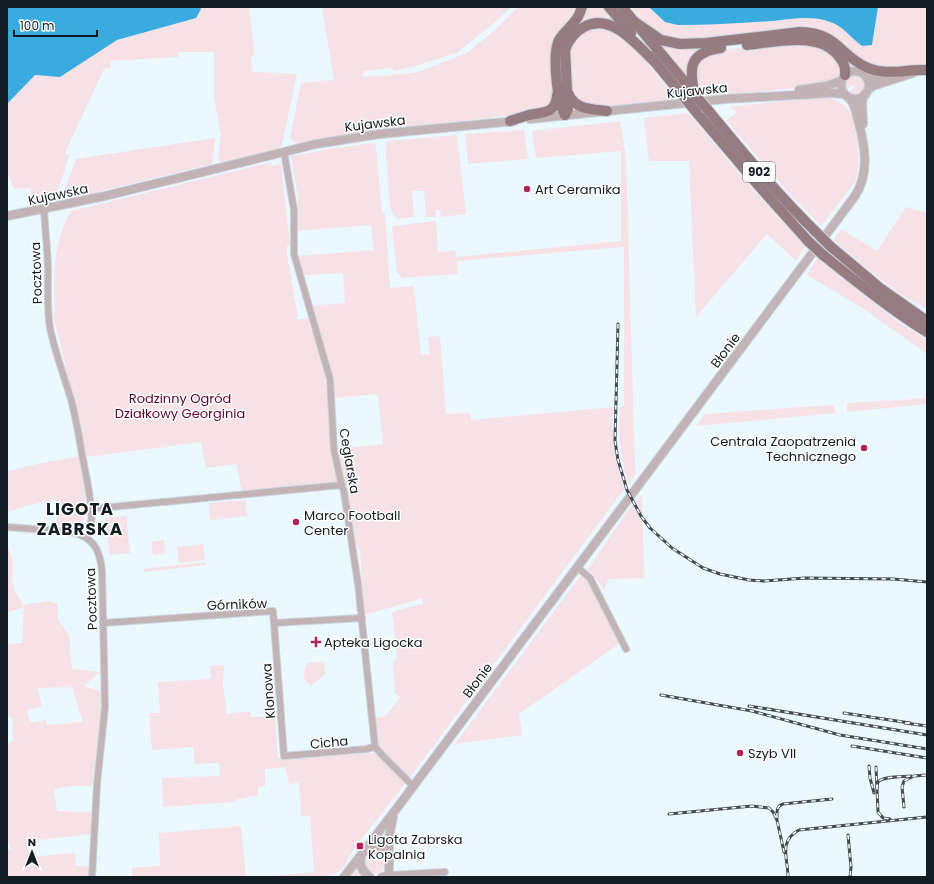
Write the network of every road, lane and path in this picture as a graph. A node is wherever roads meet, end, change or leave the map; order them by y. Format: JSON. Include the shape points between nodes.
{"nodes":[{"id":1,"x":582,"y":7,"type":"edge"},
{"id":2,"x":609,"y":7,"type":"edge"},
{"id":3,"x":622,"y":7,"type":"edge"},
{"id":4,"x":635,"y":22,"type":"junction"},
{"id":5,"x":836,"y":43,"type":"junction"},
{"id":6,"x":654,"y":61,"type":"junction"},
{"id":7,"x":926,"y":70,"type":"edge"},
{"id":8,"x":863,"y":73,"type":"junction"},
{"id":9,"x":907,"y":74,"type":"junction"},
{"id":10,"x":843,"y":78,"type":"junction"},
{"id":11,"x":562,"y":85,"type":"junction"},
{"id":12,"x":866,"y":92,"type":"junction"},
{"id":13,"x":695,"y":95,"type":"junction"},
{"id":14,"x":752,"y":96,"type":"junction"},
{"id":15,"x":847,"y":96,"type":"junction"},
{"id":16,"x":607,"y":111,"type":"junction"},
{"id":17,"x":702,"y":111,"type":"junction"},
{"id":18,"x":565,"y":115,"type":"junction"},
{"id":19,"x":510,"y":121,"type":"junction"},
{"id":20,"x":863,"y":136,"type":"junction"},
{"id":21,"x":284,"y":152,"type":"junction"},
{"id":22,"x":44,"y":209,"type":"junction"},
{"id":23,"x":7,"y":216,"type":"edge"},
{"id":24,"x":880,"y":288,"type":"junction"},
{"id":25,"x":927,"y":314,"type":"edge"},
{"id":26,"x":927,"y":321,"type":"edge"},
{"id":27,"x":927,"y":332,"type":"edge"},
{"id":28,"x":342,"y":485,"type":"junction"},
{"id":29,"x":90,"y":509,"type":"junction"},
{"id":30,"x":7,"y":527,"type":"edge"},
{"id":31,"x":86,"y":538,"type":"junction"},
{"id":32,"x":577,"y":567,"type":"junction"},
{"id":33,"x":362,"y":618,"type":"junction"},
{"id":34,"x":104,"y":623,"type":"junction"},
{"id":35,"x":274,"y":624,"type":"junction"},
{"id":36,"x":626,"y":649,"type":"dead end"},
{"id":37,"x":375,"y":747,"type":"junction"},
{"id":38,"x":284,"y":756,"type":"joint"},
{"id":39,"x":413,"y":786,"type":"junction"},
{"id":40,"x":397,"y":808,"type":"junction"},
{"id":41,"x":361,"y":854,"type":"junction"},
{"id":42,"x":389,"y":861,"type":"junction"},
{"id":43,"x":445,"y":872,"type":"dead end"},
{"id":44,"x":386,"y":876,"type":"edge"},
{"id":45,"x":92,"y":877,"type":"edge"},
{"id":46,"x":344,"y":877,"type":"edge"},
{"id":47,"x":370,"y":877,"type":"edge"}],
"edges":[{"from":1,"to":11,"type":"main road","via":[[576,21],[563,34],[556,47],[555,61]]},
{"from":2,"to":6,"type":"main road","number":"902"},
{"from":3,"to":4,"type":"main road","number":"902"},
{"from":4,"to":5,"type":"main road","via":[[661,40],[680,44],[800,32],[823,36]]},
{"from":4,"to":13,"type":"main road","number":"902"},
{"from":5,"to":7,"type":"main road","via":[[853,58],[874,70],[890,73]]},
{"from":5,"to":8,"type":"main road","via":[[852,65]]},
{"from":6,"to":11,"type":"main road","via":[[616,27],[597,23],[587,25],[573,35],[566,46]]},
{"from":6,"to":17,"type":"main road","number":"902","bridge":true,"via":[[683,96]]},
{"from":7,"to":9,"type":"street"},
{"from":8,"to":9,"type":"street","via":[[873,78]]},
{"from":8,"to":10,"type":"street","via":[[851,71]]},
{"from":8,"to":12,"type":"street","via":[[869,81]]},
{"from":9,"to":12,"type":"street","via":[[873,86]]},
{"from":10,"to":13,"type":"main road","via":[[845,66],[834,51],[812,40],[721,48],[705,51],[695,60],[692,73]]},
{"from":10,"to":14,"type":"street","name":"Kujawska","via":[[819,87]]},
{"from":10,"to":15,"type":"street","via":[[841,88]]},
{"from":11,"to":16,"type":"main road","via":[[570,99],[580,108]]},
{"from":11,"to":18,"type":"main road","via":[[568,109]]},
{"from":11,"to":19,"type":"main road","via":[[557,100],[547,113]]},
{"from":12,"to":15,"type":"street","via":[[858,99]]},
{"from":12,"to":20,"type":"street","name":"Błonie","via":[[862,102]]},
{"from":13,"to":17,"type":"main road","number":"902","bridge":true},
{"from":14,"to":15,"type":"street","name":"Kujawska","via":[[831,93]]},
{"from":14,"to":16,"type":"street","name":"Kujawska"},
{"from":15,"to":20,"type":"street","name":"Błonie","via":[[854,104]]},
{"from":16,"to":18,"type":"street","name":"Kujawska"},
{"from":17,"to":24,"type":"main road","number":"902","bridge":true,"via":[[815,232]]},
{"from":17,"to":27,"type":"main road","number":"902","bridge":true,"via":[[759,186],[808,241],[867,291]]},
{"from":18,"to":19,"type":"street","name":"Kujawska"},
{"from":19,"to":21,"type":"street","name":"Kujawska","via":[[344,139]]},
{"from":20,"to":32,"type":"street","name":"Błonie","via":[[865,168],[855,196]]},
{"from":21,"to":22,"type":"street","name":"Kujawska"},
{"from":21,"to":28,"type":"street","name":"Ceglarska","via":[[294,210],[294,254],[330,379],[334,450]]},
{"from":22,"to":23,"type":"street","name":"Kujawska"},
{"from":22,"to":29,"type":"street","name":"Pocztowa","via":[[50,327],[72,405]]},
{"from":24,"to":25,"type":"main road"},
{"from":24,"to":26,"type":"main road","number":"902"},
{"from":28,"to":29,"type":"street"},
{"from":28,"to":33,"type":"street","name":"Ceglarska"},
{"from":29,"to":31,"type":"street","name":"Pocztowa","via":[[90,530]]},
{"from":30,"to":31,"type":"street","via":[[71,532]]},
{"from":31,"to":34,"type":"street","name":"Pocztowa","via":[[96,547],[100,556]]},
{"from":32,"to":36,"type":"street","via":[[592,582]]},
{"from":32,"to":39,"type":"street","name":"Błonie"},
{"from":33,"to":35,"type":"street","name":"Górników"},
{"from":33,"to":37,"type":"street","name":"Ceglarska"},
{"from":34,"to":35,"type":"street","name":"Górników","via":[[273,611]]},
{"from":34,"to":45,"type":"street","name":"Pocztowa","via":[[105,707],[96,784]]},
{"from":35,"to":38,"type":"street","name":"Klonowa"},
{"from":37,"to":38,"type":"street","name":"Cicha","via":[[366,750]]},
{"from":37,"to":39,"type":"street"},
{"from":39,"to":40,"type":"street","name":"Błonie"},
{"from":40,"to":41,"type":"street","name":"Błonie"},
{"from":40,"to":42,"type":"street","name":"Błonie","via":[[389,832]]},
{"from":41,"to":42,"type":"street","via":[[370,849],[377,849],[385,853]]},
{"from":41,"to":46,"type":"street","name":"Błonie"},
{"from":41,"to":47,"type":"street","via":[[361,867]]},
{"from":42,"to":44,"type":"street","name":"Błonie"},
{"from":43,"to":44,"type":"street","name":"Błonie"}]}
